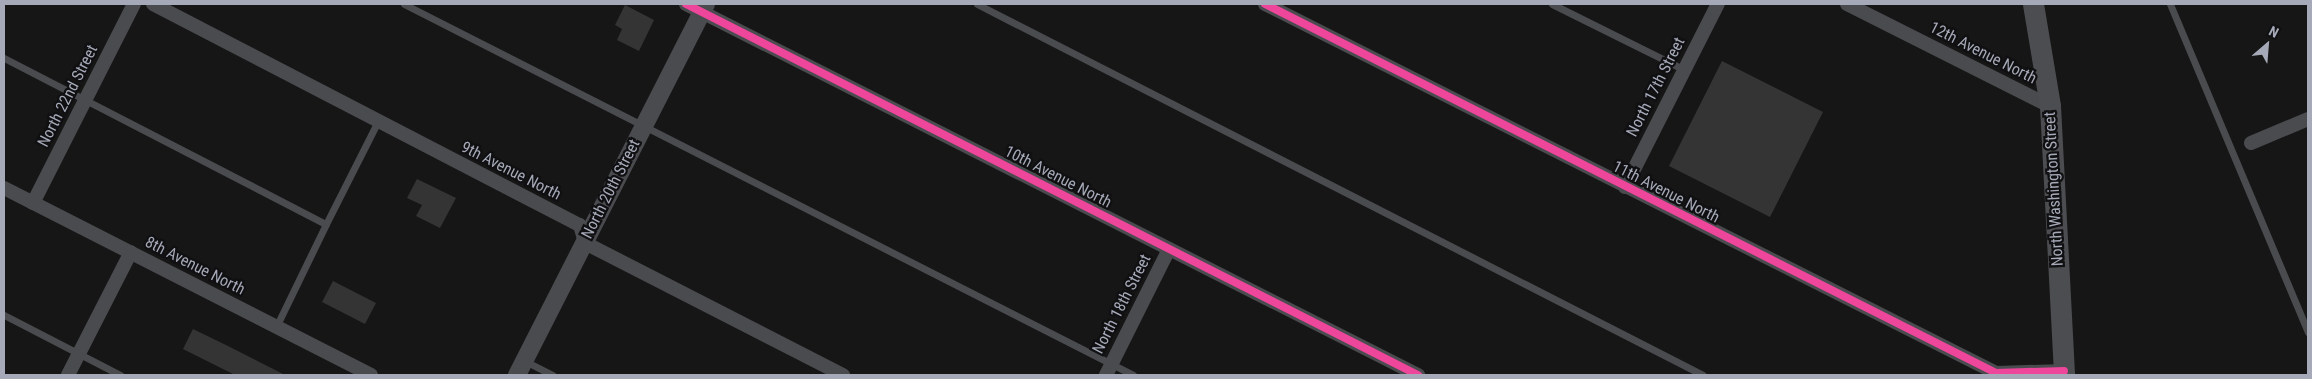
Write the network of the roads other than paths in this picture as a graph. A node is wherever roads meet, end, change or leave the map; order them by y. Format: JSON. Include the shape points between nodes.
{"nodes":[{"id":1,"x":134,"y":4,"type":"edge"},
{"id":2,"x":153,"y":4,"type":"edge"},
{"id":3,"x":404,"y":4,"type":"edge"},
{"id":4,"x":976,"y":4,"type":"edge"},
{"id":5,"x":1265,"y":4,"type":"edge"},
{"id":6,"x":1552,"y":4,"type":"edge"},
{"id":7,"x":1718,"y":4,"type":"edge"},
{"id":8,"x":1846,"y":4,"type":"edge"},
{"id":9,"x":2033,"y":4,"type":"edge"},
{"id":10,"x":2170,"y":4,"type":"edge"},
{"id":11,"x":698,"y":6,"type":"edge"},
{"id":12,"x":4,"y":58,"type":"edge"},
{"id":13,"x":1684,"y":70,"type":"junction"},
{"id":14,"x":85,"y":101,"type":"junction"},
{"id":15,"x":2050,"y":106,"type":"junction"},
{"id":16,"x":2308,"y":119,"type":"edge"},
{"id":17,"x":377,"y":123,"type":"junction"},
{"id":18,"x":643,"y":126,"type":"junction"},
{"id":19,"x":2251,"y":144,"type":"dead end"},
{"id":20,"x":1625,"y":186,"type":"junction"},
{"id":21,"x":4,"y":188,"type":"edge"},
{"id":22,"x":33,"y":203,"type":"junction"},
{"id":23,"x":326,"y":224,"type":"junction"},
{"id":24,"x":584,"y":243,"type":"junction"},
{"id":25,"x":1169,"y":249,"type":"junction"},
{"id":26,"x":131,"y":252,"type":"junction"},
{"id":27,"x":4,"y":316,"type":"edge"},
{"id":28,"x":276,"y":327,"type":"junction"},
{"id":29,"x":2308,"y":332,"type":"edge"},
{"id":30,"x":79,"y":354,"type":"junction"},
{"id":31,"x":521,"y":368,"type":"edge"},
{"id":32,"x":1109,"y":370,"type":"edge"},
{"id":33,"x":2064,"y":373,"type":"edge"},
{"id":34,"x":1996,"y":374,"type":"edge"},
{"id":35,"x":68,"y":375,"type":"edge"},
{"id":36,"x":120,"y":375,"type":"edge"},
{"id":37,"x":368,"y":375,"type":"edge"},
{"id":38,"x":553,"y":375,"type":"edge"},
{"id":39,"x":843,"y":375,"type":"edge"},
{"id":40,"x":1132,"y":375,"type":"edge"},
{"id":41,"x":1418,"y":375,"type":"edge"},
{"id":42,"x":1703,"y":375,"type":"edge"}],
"edges":[{"from":1,"to":14,"type":"street","name":"North 22nd Street"},
{"from":2,"to":17,"type":"street","name":"9th Avenue North"},
{"from":3,"to":18,"type":"lane"},
{"from":4,"to":42,"type":"lane"},
{"from":5,"to":20,"type":"street","name":"11th Avenue North"},
{"from":6,"to":13,"type":"lane"},
{"from":7,"to":13,"type":"street","name":"North 17th Street"},
{"from":8,"to":15,"type":"street","name":"12th Avenue North"},
{"from":9,"to":15,"type":"main road","name":"North Washington Street"},
{"from":10,"to":29,"type":"lane"},
{"from":11,"to":18,"type":"street","name":"North 20th Street"},
{"from":11,"to":25,"type":"street","name":"10th Avenue North"},
{"from":12,"to":14,"type":"lane"},
{"from":13,"to":20,"type":"street","name":"North 17th Street"},
{"from":14,"to":22,"type":"street","name":"North 22nd Street"},
{"from":14,"to":23,"type":"lane"},
{"from":15,"to":33,"type":"main road","name":"North Washington Street"},
{"from":16,"to":19,"type":"street"},
{"from":17,"to":23,"type":"lane"},
{"from":17,"to":24,"type":"street","name":"9th Avenue North","via":[[580,225]]},
{"from":18,"to":24,"type":"street","name":"North 20th Street"},
{"from":18,"to":32,"type":"lane"},
{"from":20,"to":34,"type":"street","name":"11th Avenue North"},
{"from":21,"to":22,"type":"street","name":"8th Avenue North"},
{"from":22,"to":26,"type":"street","name":"8th Avenue North"},
{"from":23,"to":28,"type":"lane"},
{"from":24,"to":31,"type":"street","name":"North 20th Street"},
{"from":24,"to":39,"type":"street"},
{"from":25,"to":32,"type":"street","name":"North 18th Street"},
{"from":25,"to":41,"type":"street","name":"10th Avenue North"},
{"from":26,"to":28,"type":"street","name":"8th Avenue North"},
{"from":26,"to":30,"type":"street"},
{"from":27,"to":30,"type":"lane"},
{"from":28,"to":37,"type":"street","name":"8th Avenue North"},
{"from":30,"to":35,"type":"street"},
{"from":30,"to":36,"type":"lane"},
{"from":31,"to":38,"type":"lane"},
{"from":32,"to":40,"type":"lane"},
{"from":33,"to":34,"type":"street","name":"11th Avenue North"}]}
